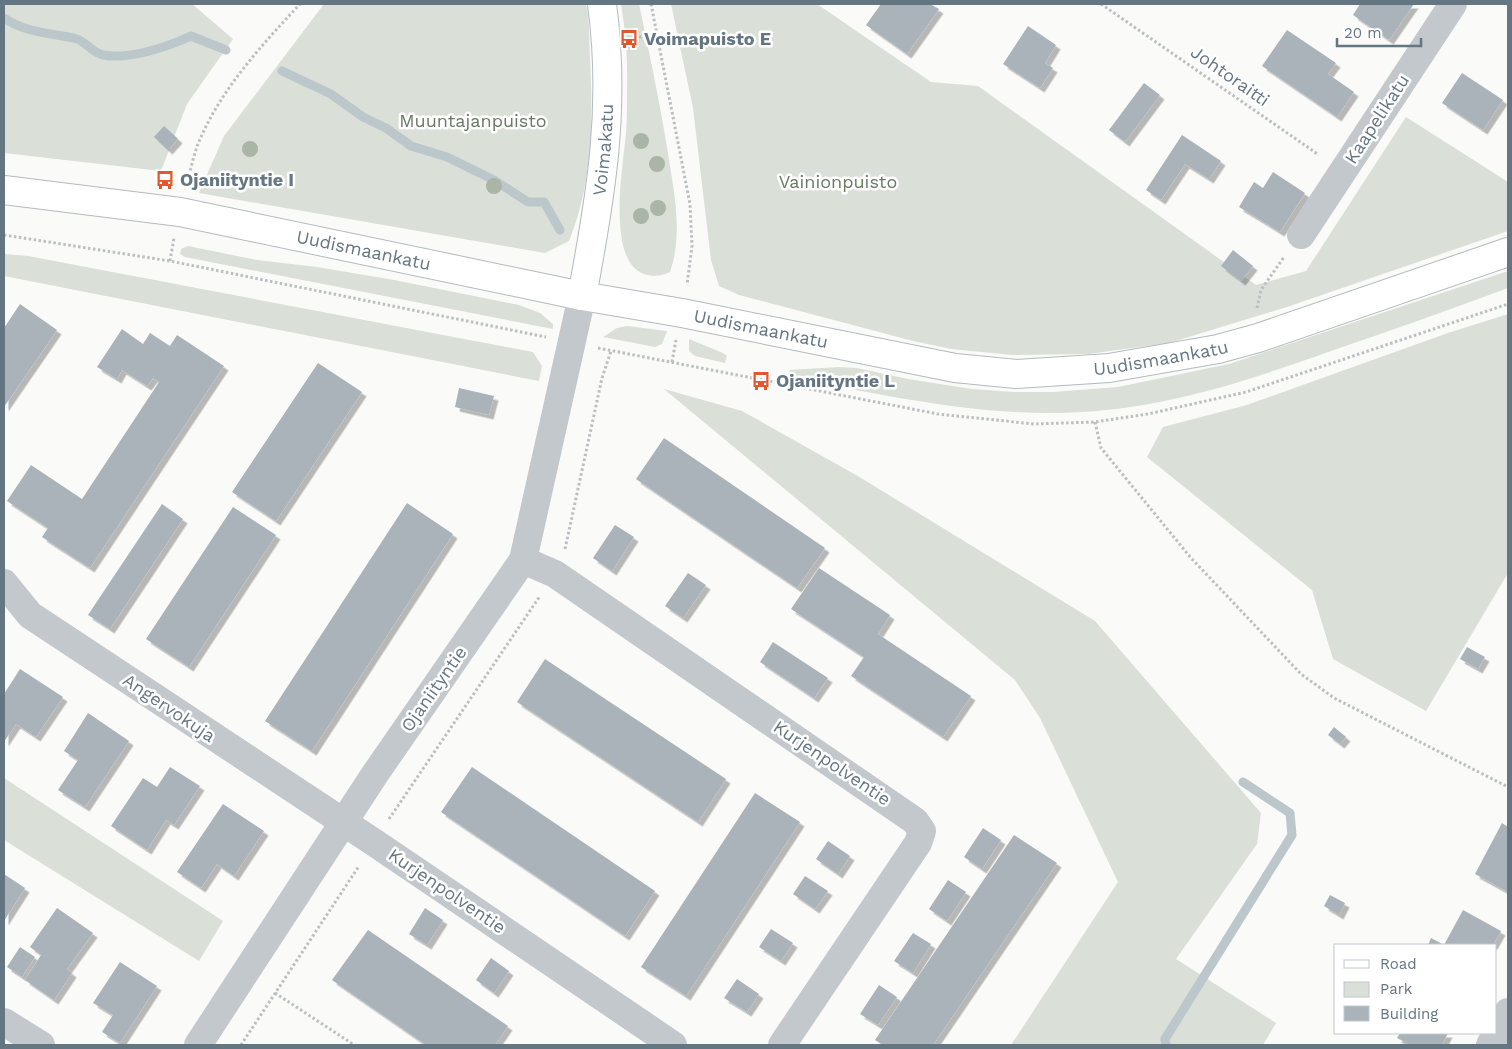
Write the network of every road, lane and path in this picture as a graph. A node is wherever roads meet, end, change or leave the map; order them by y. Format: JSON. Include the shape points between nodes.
{"nodes":[{"id":1,"x":300,"y":4,"type":"edge"},
{"id":2,"x":602,"y":4,"type":"edge"},
{"id":3,"x":651,"y":4,"type":"edge"},
{"id":4,"x":1101,"y":4,"type":"edge"},
{"id":5,"x":1453,"y":4,"type":"edge"},
{"id":6,"x":657,"y":34,"type":"junction"},
{"id":7,"x":629,"y":40,"type":"dead end"},
{"id":8,"x":1342,"y":171,"type":"junction"},
{"id":9,"x":4,"y":190,"type":"edge"},
{"id":10,"x":185,"y":193,"type":"dead end"},
{"id":11,"x":4,"y":235,"type":"edge"},
{"id":12,"x":1301,"y":235,"type":"joint"},
{"id":13,"x":174,"y":237,"type":"dead end"},
{"id":14,"x":1508,"y":252,"type":"edge"},
{"id":15,"x":170,"y":261,"type":"junction"},
{"id":16,"x":686,"y":288,"type":"dead end"},
{"id":17,"x":582,"y":296,"type":"junction"},
{"id":18,"x":678,"y":334,"type":"dead end"},
{"id":19,"x":547,"y":338,"type":"dead end"},
{"id":20,"x":1258,"y":338,"type":"junction"},
{"id":21,"x":610,"y":351,"type":"dead end"},
{"id":22,"x":672,"y":362,"type":"dead end"},
{"id":23,"x":1095,"y":422,"type":"dead end"},
{"id":24,"x":563,"y":557,"type":"dead end"},
{"id":25,"x":524,"y":560,"type":"junction"},
{"id":26,"x":4,"y":583,"type":"edge"},
{"id":27,"x":545,"y":589,"type":"dead end"},
{"id":28,"x":1508,"y":787,"type":"edge"},
{"id":29,"x":343,"y":823,"type":"junction"},
{"id":30,"x":384,"y":828,"type":"dead end"},
{"id":31,"x":364,"y":859,"type":"dead end"},
{"id":32,"x":275,"y":993,"type":"junction"},
{"id":33,"x":1508,"y":1012,"type":"edge"},
{"id":34,"x":4,"y":1022,"type":"edge"},
{"id":35,"x":1497,"y":1032,"type":"edge"},
{"id":36,"x":1496,"y":1034,"type":"edge"},
{"id":37,"x":41,"y":1045,"type":"edge"},
{"id":38,"x":198,"y":1045,"type":"edge"},
{"id":39,"x":241,"y":1045,"type":"edge"},
{"id":40,"x":354,"y":1045,"type":"edge"},
{"id":41,"x":673,"y":1045,"type":"edge"},
{"id":42,"x":782,"y":1045,"type":"edge"},
{"id":43,"x":1490,"y":1045,"type":"edge"}],
"edges":[{"from":1,"to":10,"type":"path","via":[[228,89],[198,144]]},
{"from":2,"to":17,"type":"street","name":"Voimakatu","via":[[609,103],[604,161]]},
{"from":3,"to":6,"type":"path"},
{"from":4,"to":8,"type":"path","name":"Johtoraitti"},
{"from":5,"to":8,"type":"street","name":"Kaapelikatu"},
{"from":6,"to":7,"type":"path"},
{"from":6,"to":16,"type":"path","via":[[690,204],[692,246]]},
{"from":8,"to":12,"type":"street","name":"Kaapelikatu"},
{"from":9,"to":17,"type":"street","name":"Uudismaankatu","via":[[180,212]]},
{"from":11,"to":15,"type":"path"},
{"from":12,"to":20,"type":"path","via":[[1260,290],[1256,319]]},
{"from":13,"to":15,"type":"path"},
{"from":14,"to":20,"type":"street","name":"Uudismaankatu"},
{"from":15,"to":19,"type":"path"},
{"from":17,"to":20,"type":"street","name":"Uudismaankatu","via":[[955,368],[1016,374],[1109,368],[1218,349]]},
{"from":17,"to":25,"type":"street","name":"Ojaniityntie"},
{"from":18,"to":22,"type":"path"},
{"from":21,"to":24,"type":"path"},
{"from":23,"to":28,"type":"path","via":[[1101,448],[1191,558],[1301,674],[1334,698]]},
{"from":25,"to":29,"type":"street","name":"Ojaniityntie"},
{"from":25,"to":42,"type":"street","name":"Kurjenpolventie","via":[[555,574],[915,821],[922,831],[918,843]]},
{"from":26,"to":29,"type":"street","name":"Angervokuja","via":[[30,616]]},
{"from":27,"to":30,"type":"path"},
{"from":29,"to":38,"type":"street","name":"Ojaniityntie"},
{"from":29,"to":41,"type":"street","name":"Kurjenpolventie"},
{"from":31,"to":32,"type":"path"},
{"from":32,"to":39,"type":"path"},
{"from":32,"to":40,"type":"path"},
{"from":33,"to":35,"type":"street"},
{"from":34,"to":37,"type":"street"},
{"from":36,"to":43,"type":"street"}]}
